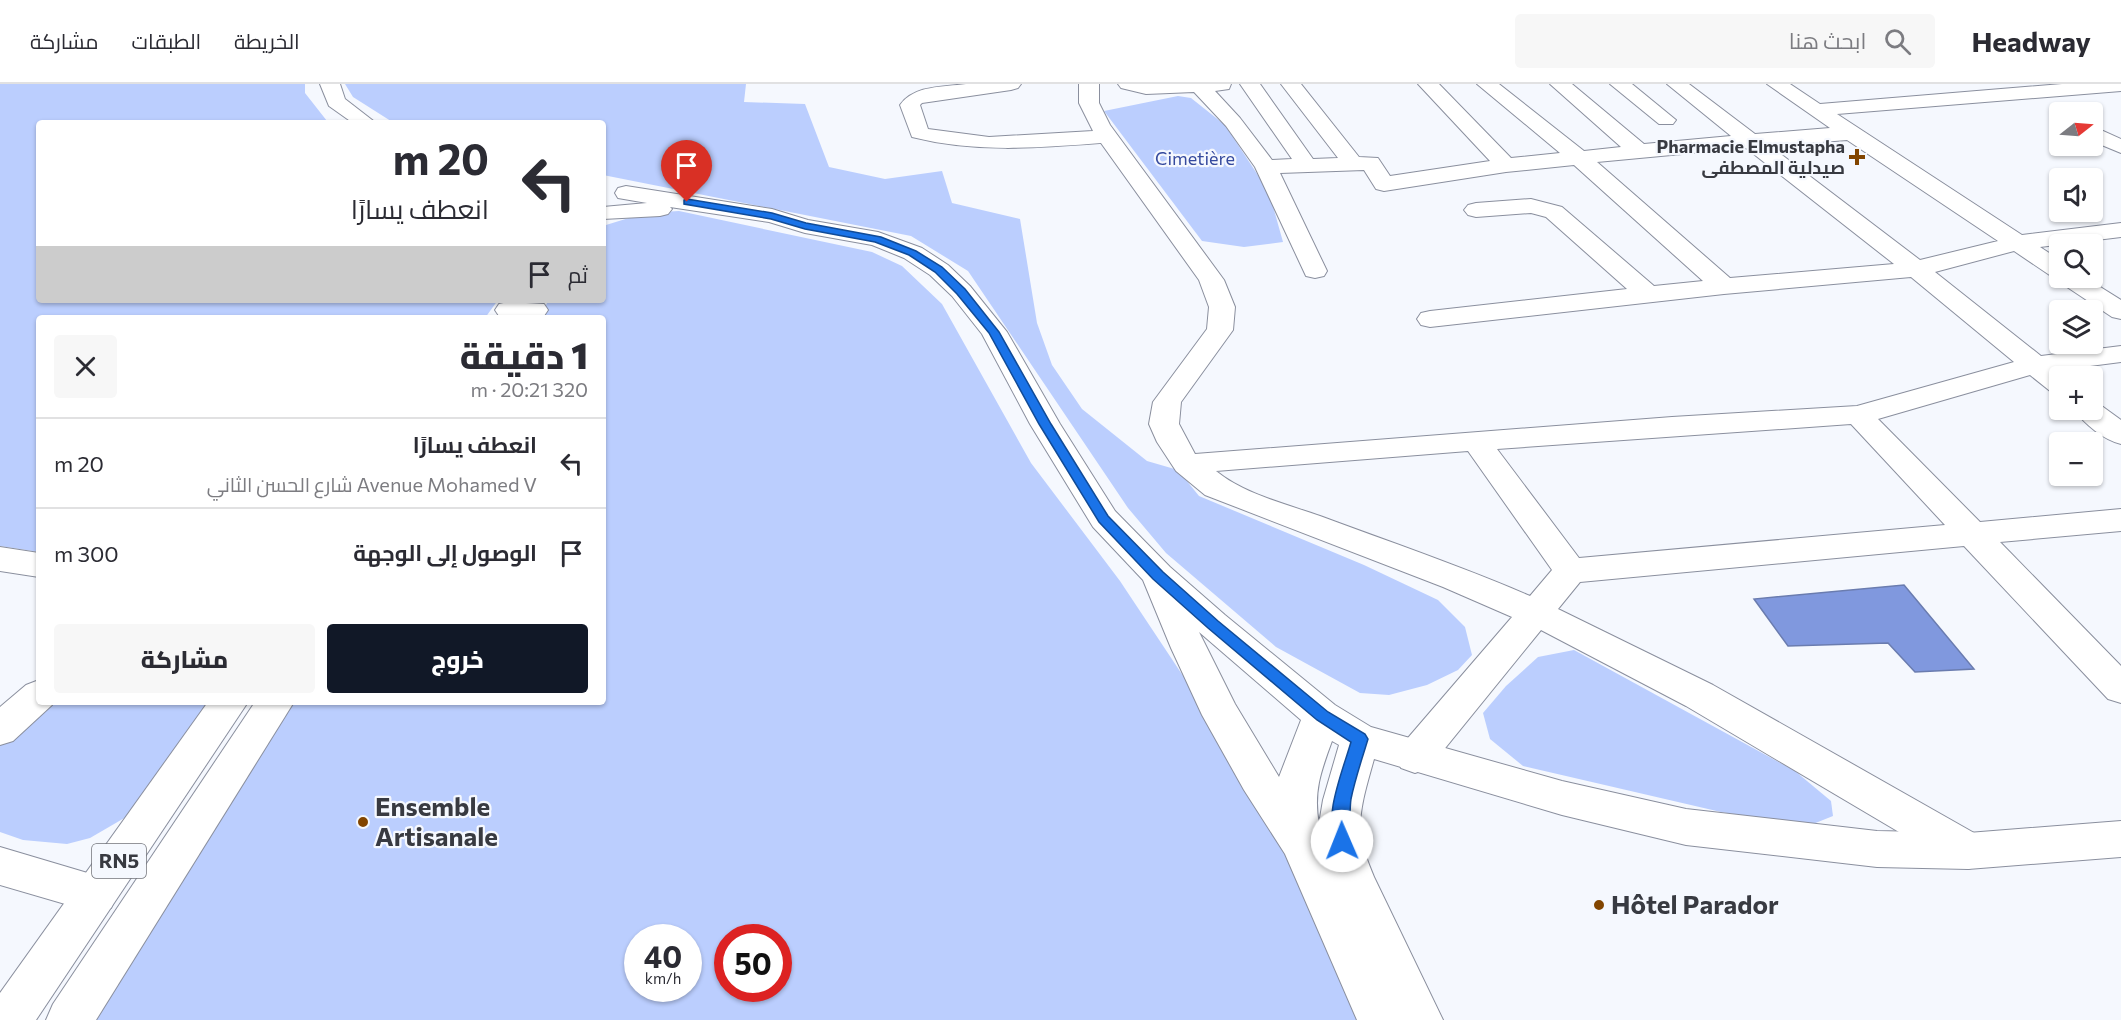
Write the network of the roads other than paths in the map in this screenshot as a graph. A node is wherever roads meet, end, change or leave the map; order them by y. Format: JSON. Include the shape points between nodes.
{"nodes":[{"id":1,"x":330,"y":84,"type":"edge"},
{"id":2,"x":1011,"y":84,"type":"edge"},
{"id":3,"x":1128,"y":84,"type":"edge"},
{"id":4,"x":1230,"y":84,"type":"edge"},
{"id":5,"x":1250,"y":84,"type":"edge"},
{"id":6,"x":1291,"y":84,"type":"edge"},
{"id":7,"x":1428,"y":84,"type":"edge"},
{"id":8,"x":1487,"y":84,"type":"edge"},
{"id":9,"x":1560,"y":84,"type":"edge"},
{"id":10,"x":1620,"y":84,"type":"edge"},
{"id":11,"x":1677,"y":84,"type":"edge"},
{"id":12,"x":1777,"y":84,"type":"edge"},
{"id":13,"x":1801,"y":84,"type":"edge"},
{"id":14,"x":2000,"y":84,"type":"edge"},
{"id":15,"x":1199,"y":86,"type":"junction"},
{"id":16,"x":2121,"y":86,"type":"edge"},
{"id":17,"x":1086,"y":88,"type":"edge"},
{"id":18,"x":2081,"y":89,"type":"junction"},
{"id":19,"x":2018,"y":94,"type":"junction"},
{"id":20,"x":2111,"y":104,"type":"dead end"},
{"id":21,"x":1827,"y":109,"type":"junction"},
{"id":22,"x":2049,"y":110,"type":"dead end"},
{"id":23,"x":362,"y":120,"type":"edge"},
{"id":24,"x":1666,"y":120,"type":"dead end"},
{"id":25,"x":1851,"y":133,"type":"junction"},
{"id":26,"x":1108,"y":136,"type":"junction"},
{"id":27,"x":2103,"y":138,"type":"edge"},
{"id":28,"x":1750,"y":140,"type":"junction"},
{"id":29,"x":2121,"y":147,"type":"edge"},
{"id":30,"x":1638,"y":150,"type":"junction"},
{"id":31,"x":1579,"y":158,"type":"junction"},
{"id":32,"x":1353,"y":163,"type":"junction"},
{"id":33,"x":1506,"y":165,"type":"junction"},
{"id":34,"x":1307,"y":166,"type":"junction"},
{"id":35,"x":1266,"y":167,"type":"junction"},
{"id":36,"x":728,"y":208,"type":"junction"},
{"id":37,"x":1476,"y":210,"type":"dead end"},
{"id":38,"x":606,"y":212,"type":"edge"},
{"id":39,"x":606,"y":213,"type":"edge"},
{"id":40,"x":2121,"y":230,"type":"edge"},
{"id":41,"x":2103,"y":234,"type":"edge"},
{"id":42,"x":2017,"y":243,"type":"junction"},
{"id":43,"x":2049,"y":246,"type":"edge"},
{"id":44,"x":2049,"y":247,"type":"edge"},
{"id":45,"x":2049,"y":264,"type":"edge"},
{"id":46,"x":1916,"y":268,"type":"junction"},
{"id":47,"x":1315,"y":271,"type":"dead end"},
{"id":48,"x":2103,"y":282,"type":"edge"},
{"id":49,"x":1724,"y":286,"type":"junction"},
{"id":50,"x":2085,"y":288,"type":"edge"},
{"id":51,"x":1648,"y":294,"type":"junction"},
{"id":52,"x":2121,"y":294,"type":"edge"},
{"id":53,"x":2121,"y":311,"type":"edge"},
{"id":54,"x":1430,"y":319,"type":"dead end"},
{"id":55,"x":2121,"y":354,"type":"edge"},
{"id":56,"x":2034,"y":365,"type":"junction"},
{"id":57,"x":2049,"y":377,"type":"edge"},
{"id":58,"x":1858,"y":415,"type":"junction"},
{"id":59,"x":2102,"y":420,"type":"edge"},
{"id":60,"x":2121,"y":435,"type":"edge"},
{"id":61,"x":1476,"y":441,"type":"junction"},
{"id":62,"x":1187,"y":464,"type":"junction"},
{"id":63,"x":2121,"y":520,"type":"edge"},
{"id":64,"x":1970,"y":534,"type":"junction"},
{"id":65,"x":0,"y":559,"type":"edge"},
{"id":66,"x":36,"y":565,"type":"edge"},
{"id":67,"x":1570,"y":571,"type":"junction"},
{"id":68,"x":1158,"y":575,"type":"junction"},
{"id":69,"x":1534,"y":612,"type":"junction"},
{"id":70,"x":2121,"y":689,"type":"edge"},
{"id":71,"x":23,"y":698,"type":"edge"},
{"id":72,"x":227,"y":705,"type":"edge"},
{"id":73,"x":274,"y":705,"type":"edge"},
{"id":74,"x":1322,"y":716,"type":"junction"},
{"id":75,"x":0,"y":730,"type":"edge"},
{"id":76,"x":1360,"y":739,"type":"junction"},
{"id":77,"x":1415,"y":757,"type":"junction"},
{"id":78,"x":2121,"y":840,"type":"edge"},
{"id":79,"x":1303,"y":847,"type":"junction"},
{"id":80,"x":1968,"y":850,"type":"junction"},
{"id":81,"x":0,"y":866,"type":"edge"},
{"id":82,"x":170,"y":866,"type":"junction"},
{"id":83,"x":107,"y":878,"type":"junction"},
{"id":84,"x":63,"y":942,"type":"junction"},
{"id":85,"x":1365,"y":943,"type":"junction"},
{"id":86,"x":117,"y":946,"type":"junction"},
{"id":87,"x":9,"y":1020,"type":"edge"},
{"id":88,"x":69,"y":1020,"type":"edge"},
{"id":89,"x":1380,"y":1020,"type":"edge"},
{"id":90,"x":1420,"y":1020,"type":"edge"}],
"edges":[{"from":1,"to":23,"type":"street","via":[[336,102]]},
{"from":2,"to":26,"type":"street","via":[[915,99],[910,105],[919,133],[940,140],[1014,142]]},
{"from":3,"to":15,"type":"street","via":[[1146,88]]},
{"from":4,"to":15,"type":"street"},
{"from":5,"to":34,"type":"street"},
{"from":6,"to":32,"type":"street"},
{"from":7,"to":33,"type":"street"},
{"from":8,"to":31,"type":"street"},
{"from":9,"to":30,"type":"street"},
{"from":10,"to":24,"type":"street"},
{"from":11,"to":28,"type":"street"},
{"from":12,"to":21,"type":"street"},
{"from":13,"to":21,"type":"street"},
{"from":14,"to":19,"type":"street"},
{"from":15,"to":35,"type":"street","via":[[1233,122]]},
{"from":16,"to":18,"type":"street"},
{"from":17,"to":26,"type":"street","via":[[1095,115]]},
{"from":18,"to":19,"type":"street"},
{"from":18,"to":20,"type":"street"},
{"from":19,"to":21,"type":"street"},
{"from":19,"to":22,"type":"street"},
{"from":21,"to":25,"type":"street"},
{"from":21,"to":43,"type":"street"},
{"from":25,"to":28,"type":"street"},
{"from":25,"to":42,"type":"street"},
{"from":26,"to":62,"type":"street","via":[[1211,280],[1222,307],[1220,330],[1167,402],[1164,424]]},
{"from":27,"to":29,"type":"street"},
{"from":28,"to":30,"type":"street"},
{"from":28,"to":46,"type":"street"},
{"from":30,"to":31,"type":"street"},
{"from":31,"to":33,"type":"street"},
{"from":31,"to":49,"type":"street"},
{"from":32,"to":33,"type":"street","via":[[1370,163],[1384,184]]},
{"from":32,"to":34,"type":"street"},
{"from":34,"to":35,"type":"street"},
{"from":35,"to":47,"type":"street"},
{"from":36,"to":38,"type":"street","via":[[617,188],[622,204]]},
{"from":36,"to":39,"type":"street"},
{"from":36,"to":68,"type":"street","via":[[878,239],[913,253],[939,270],[994,332],[1104,519]]},
{"from":37,"to":51,"type":"street","via":[[1531,206],[1554,212]]},
{"from":40,"to":41,"type":"street"},
{"from":42,"to":44,"type":"street"},
{"from":42,"to":45,"type":"street"},
{"from":42,"to":46,"type":"street"},
{"from":46,"to":49,"type":"street"},
{"from":46,"to":56,"type":"street"},
{"from":48,"to":52,"type":"street"},
{"from":49,"to":51,"type":"street"},
{"from":50,"to":53,"type":"street"},
{"from":51,"to":54,"type":"street"},
{"from":55,"to":56,"type":"street"},
{"from":56,"to":57,"type":"street"},
{"from":56,"to":58,"type":"street"},
{"from":58,"to":61,"type":"street"},
{"from":58,"to":64,"type":"street"},
{"from":59,"to":60,"type":"street"},
{"from":61,"to":62,"type":"street"},
{"from":61,"to":67,"type":"street"},
{"from":62,"to":69,"type":"street","via":[[1216,488]]},
{"from":63,"to":64,"type":"street"},
{"from":64,"to":67,"type":"street"},
{"from":64,"to":70,"type":"street"},
{"from":65,"to":66,"type":"street"},
{"from":67,"to":69,"type":"street"},
{"from":68,"to":74,"type":"street"},
{"from":68,"to":79,"type":"street","via":[[1227,729]]},
{"from":69,"to":77,"type":"street"},
{"from":69,"to":80,"type":"street","via":[[1650,668]]},
{"from":71,"to":75,"type":"street"},
{"from":72,"to":83,"type":"street","number":"RN5"},
{"from":73,"to":82,"type":"street","number":"RN5"},
{"from":74,"to":76,"type":"street"},
{"from":74,"to":79,"type":"street","via":[[1298,777],[1296,810]]},
{"from":76,"to":77,"type":"street"},
{"from":76,"to":85,"type":"street","via":[[1342,800],[1339,830],[1354,881]]},
{"from":77,"to":80,"type":"street","via":[[1686,827],[1877,849]]},
{"from":78,"to":80,"type":"street"},
{"from":79,"to":85,"type":"street"},
{"from":81,"to":83,"type":"street"},
{"from":82,"to":83,"type":"street"},
{"from":82,"to":86,"type":"street","number":"RN5"},
{"from":83,"to":84,"type":"street","number":"RN5"},
{"from":84,"to":86,"type":"street"},
{"from":84,"to":87,"type":"street","number":"RN5"},
{"from":85,"to":89,"type":"street"},
{"from":85,"to":90,"type":"street"},
{"from":86,"to":88,"type":"street","number":"RN5"}]}
